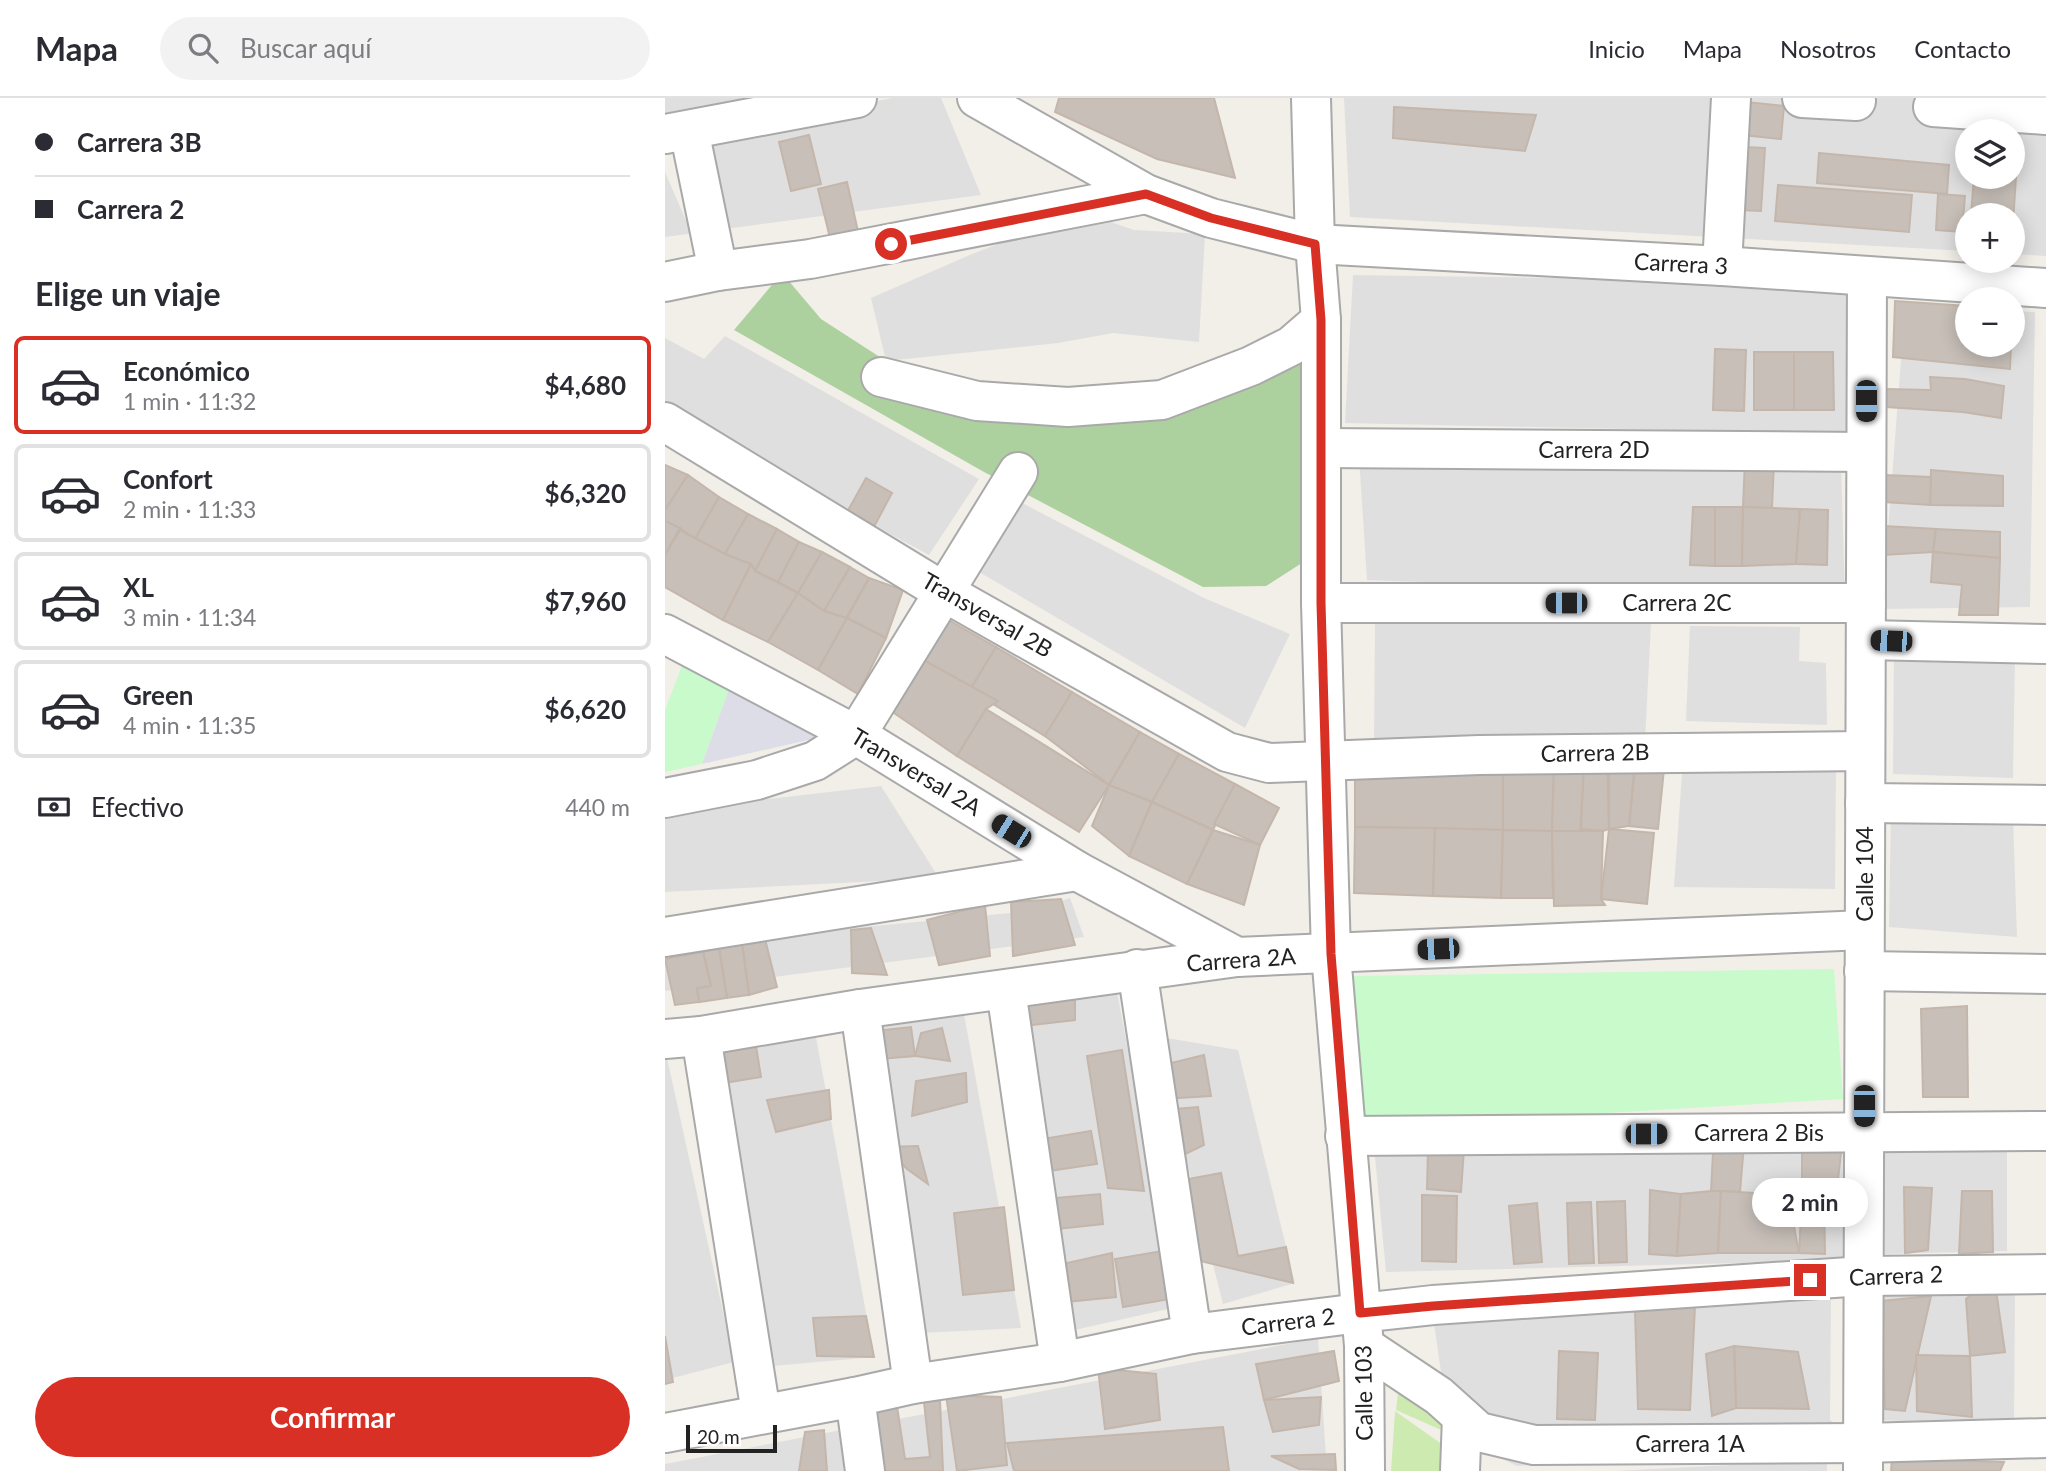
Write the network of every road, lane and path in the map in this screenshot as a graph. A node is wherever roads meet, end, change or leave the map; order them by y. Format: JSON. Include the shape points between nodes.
{"nodes":[{"id":1,"x":857,"y":98,"type":"edge"},
{"id":2,"x":977,"y":98,"type":"edge"},
{"id":3,"x":1311,"y":98,"type":"edge"},
{"id":4,"x":1731,"y":98,"type":"edge"},
{"id":5,"x":1803,"y":98,"type":"edge"},
{"id":6,"x":1856,"y":101,"type":"dead end"},
{"id":7,"x":1933,"y":107,"type":"dead end"},
{"id":8,"x":2046,"y":115,"type":"edge"},
{"id":9,"x":677,"y":132,"type":"edge"},
{"id":10,"x":1146,"y":194,"type":"junction"},
{"id":11,"x":1315,"y":244,"type":"junction"},
{"id":12,"x":1722,"y":266,"type":"junction"},
{"id":13,"x":717,"y":271,"type":"junction"},
{"id":14,"x":1867,"y":276,"type":"junction"},
{"id":15,"x":665,"y":282,"type":"edge"},
{"id":16,"x":2046,"y":288,"type":"edge"},
{"id":17,"x":1321,"y":320,"type":"junction"},
{"id":18,"x":881,"y":377,"type":"dead end"},
{"id":19,"x":665,"y":422,"type":"edge"},
{"id":20,"x":1322,"y":448,"type":"junction"},
{"id":21,"x":1866,"y":452,"type":"junction"},
{"id":22,"x":1018,"y":472,"type":"dead end"},
{"id":23,"x":944,"y":592,"type":"junction"},
{"id":24,"x":1321,"y":603,"type":"junction"},
{"id":25,"x":1866,"y":622,"type":"junction"},
{"id":26,"x":665,"y":634,"type":"edge"},
{"id":27,"x":2046,"y":644,"type":"edge"},
{"id":28,"x":856,"y":735,"type":"junction"},
{"id":29,"x":1865,"y":751,"type":"junction"},
{"id":30,"x":1325,"y":761,"type":"junction"},
{"id":31,"x":665,"y":798,"type":"edge"},
{"id":32,"x":1865,"y":803,"type":"junction"},
{"id":33,"x":2046,"y":805,"type":"edge"},
{"id":34,"x":1077,"y":871,"type":"junction"},
{"id":35,"x":1864,"y":930,"type":"junction"},
{"id":36,"x":665,"y":937,"type":"edge"},
{"id":37,"x":1331,"y":954,"type":"junction"},
{"id":38,"x":1237,"y":957,"type":"junction"},
{"id":39,"x":1137,"y":969,"type":"junction"},
{"id":40,"x":1864,"y":971,"type":"junction"},
{"id":41,"x":2046,"y":974,"type":"edge"},
{"id":42,"x":1006,"y":990,"type":"junction"},
{"id":43,"x":860,"y":1009,"type":"junction"},
{"id":44,"x":683,"y":1038,"type":"edge"},
{"id":45,"x":2046,"y":1131,"type":"edge"},
{"id":46,"x":1864,"y":1133,"type":"junction"},
{"id":47,"x":1345,"y":1136,"type":"junction"},
{"id":48,"x":2046,"y":1274,"type":"edge"},
{"id":49,"x":1864,"y":1276,"type":"junction"},
{"id":50,"x":1362,"y":1330,"type":"junction"},
{"id":51,"x":1192,"y":1334,"type":"junction"},
{"id":52,"x":1059,"y":1362,"type":"junction"},
{"id":53,"x":912,"y":1384,"type":"junction"},
{"id":54,"x":855,"y":1397,"type":"junction"},
{"id":55,"x":761,"y":1413,"type":"junction"},
{"id":56,"x":1462,"y":1417,"type":"junction"},
{"id":57,"x":665,"y":1433,"type":"edge"},
{"id":58,"x":2046,"y":1438,"type":"edge"},
{"id":59,"x":1863,"y":1457,"type":"edge"},
{"id":60,"x":865,"y":1471,"type":"edge"},
{"id":61,"x":1365,"y":1471,"type":"edge"},
{"id":62,"x":1460,"y":1471,"type":"edge"}],
"edges":[{"from":1,"to":9,"type":"street"},
{"from":2,"to":10,"type":"street","name":"Carrera 3"},
{"from":3,"to":11,"type":"street","name":"Calle 103"},
{"from":4,"to":12,"type":"street"},
{"from":5,"to":6,"type":"street"},
{"from":7,"to":8,"type":"street"},
{"from":9,"to":13,"type":"street"},
{"from":10,"to":11,"type":"street","name":"Carrera 3","via":[[1211,218]]},
{"from":10,"to":13,"type":"street","via":[[810,260]]},
{"from":11,"to":12,"type":"street","name":"Carrera 3"},
{"from":11,"to":17,"type":"street","name":"Calle 103"},
{"from":12,"to":14,"type":"street","name":"Carrera 3"},
{"from":13,"to":15,"type":"street"},
{"from":14,"to":16,"type":"street","name":"Carrera 3"},
{"from":14,"to":21,"type":"street","name":"Calle 104"},
{"from":17,"to":18,"type":"street","via":[[1291,346],[1162,400],[1068,407],[977,401]]},
{"from":17,"to":20,"type":"street","name":"Calle 103"},
{"from":19,"to":23,"type":"street","name":"Transversal 2B"},
{"from":20,"to":21,"type":"street","name":"Carrera 2D"},
{"from":20,"to":24,"type":"street","name":"Calle 103"},
{"from":21,"to":25,"type":"street","name":"Calle 104"},
{"from":22,"to":23,"type":"street"},
{"from":23,"to":28,"type":"street"},
{"from":23,"to":30,"type":"street","name":"Transversal 2B","via":[[1227,752],[1269,762]]},
{"from":24,"to":25,"type":"street","name":"Carrera 2C"},
{"from":24,"to":30,"type":"street","name":"Calle 103"},
{"from":25,"to":27,"type":"street","name":"Carrera 2C"},
{"from":25,"to":29,"type":"street","name":"Calle 104"},
{"from":26,"to":28,"type":"street","name":"Transversal 2A"},
{"from":28,"to":31,"type":"street","via":[[803,765],[757,780]]},
{"from":28,"to":34,"type":"street","name":"Transversal 2A"},
{"from":29,"to":30,"type":"street","name":"Carrera 2B"},
{"from":29,"to":32,"type":"street","name":"Calle 104"},
{"from":30,"to":37,"type":"street","name":"Calle 103"},
{"from":32,"to":33,"type":"street"},
{"from":32,"to":35,"type":"street","name":"Calle 104"},
{"from":34,"to":36,"type":"street"},
{"from":34,"to":38,"type":"street","name":"Transversal 2A"},
{"from":35,"to":37,"type":"street","name":"Carrera 2A"},
{"from":35,"to":40,"type":"street","name":"Calle 104"},
{"from":37,"to":38,"type":"street","name":"Carrera 2A"},
{"from":37,"to":47,"type":"street","name":"Calle 103"},
{"from":38,"to":39,"type":"street","name":"Carrera 2A"},
{"from":39,"to":42,"type":"street","name":"Carrera 2A"},
{"from":39,"to":51,"type":"street"},
{"from":40,"to":41,"type":"street"},
{"from":40,"to":46,"type":"street","name":"Calle 104"},
{"from":42,"to":43,"type":"street","name":"Carrera 2A"},
{"from":42,"to":52,"type":"street"},
{"from":43,"to":44,"type":"street","name":"Carrera 2A"},
{"from":43,"to":53,"type":"street"},
{"from":44,"to":55,"type":"street"},
{"from":45,"to":46,"type":"street","name":"Carrera 2 Bis"},
{"from":46,"to":47,"type":"street","name":"Carrera 2 Bis"},
{"from":46,"to":49,"type":"street","name":"Calle 104"},
{"from":47,"to":50,"type":"street","name":"Calle 103"},
{"from":48,"to":49,"type":"street","name":"Carrera 2"},
{"from":49,"to":50,"type":"street","name":"Carrera 2","via":[[1447,1304]]},
{"from":49,"to":59,"type":"street","name":"Calle 104"},
{"from":50,"to":51,"type":"street","name":"Carrera 2"},
{"from":50,"to":56,"type":"street","name":"Carrera 1A"},
{"from":50,"to":61,"type":"street","name":"Calle 103"},
{"from":51,"to":52,"type":"street","name":"Carrera 2"},
{"from":52,"to":53,"type":"street","name":"Carrera 2"},
{"from":53,"to":54,"type":"street","name":"Carrera 2"},
{"from":54,"to":55,"type":"street","name":"Carrera 2"},
{"from":54,"to":60,"type":"street"},
{"from":55,"to":57,"type":"street","name":"Carrera 2"},
{"from":56,"to":59,"type":"street","name":"Carrera 1A","via":[[1486,1435],[1534,1445]]},
{"from":56,"to":62,"type":"street"},
{"from":58,"to":59,"type":"street","name":"Carrera 1A"}]}
